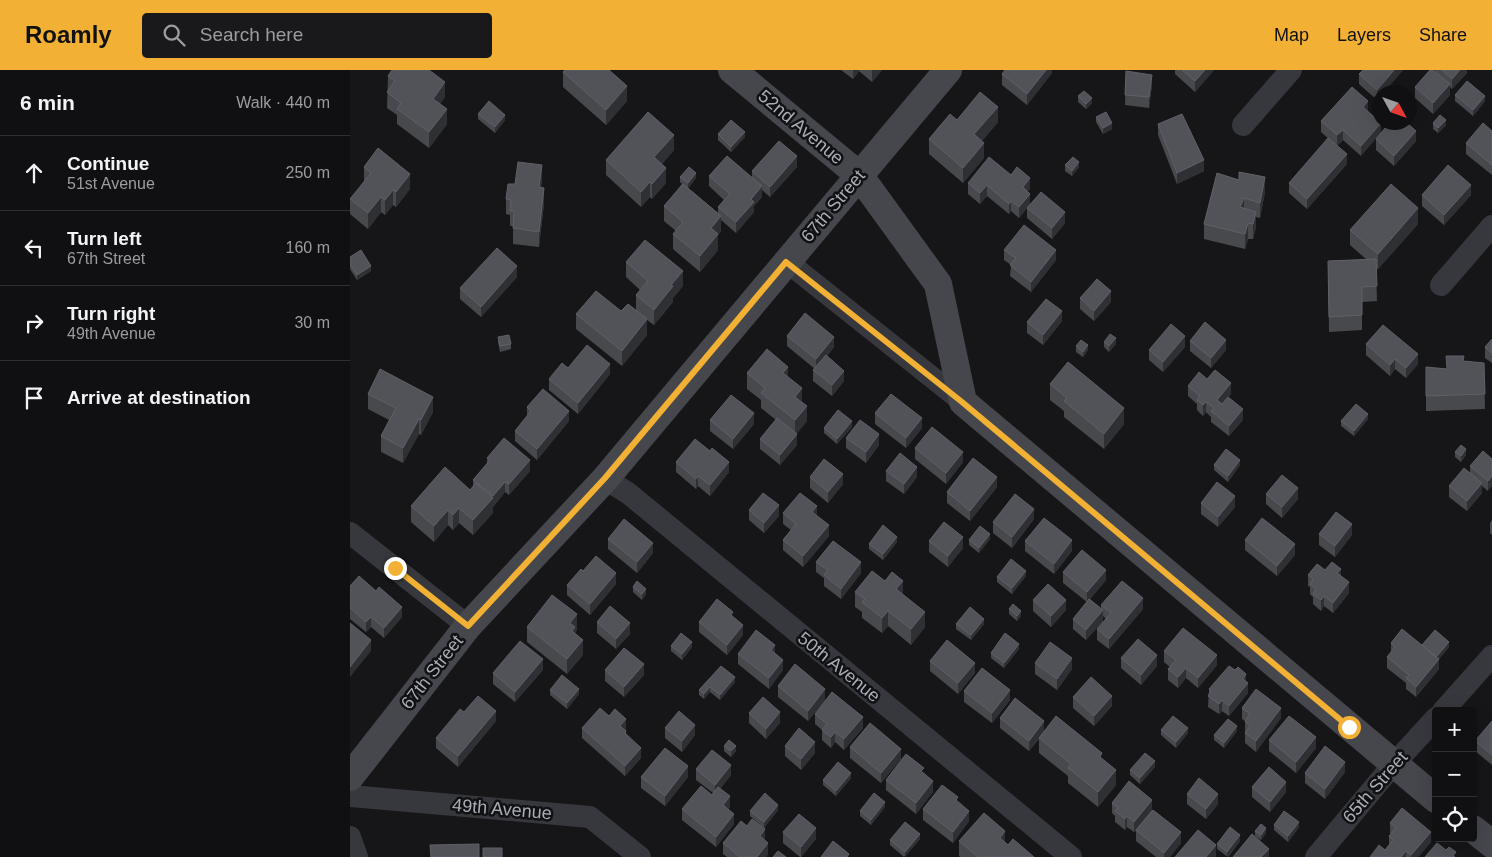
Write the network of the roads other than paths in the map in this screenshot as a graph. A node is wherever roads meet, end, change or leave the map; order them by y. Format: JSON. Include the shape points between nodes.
{"nodes":[{"id":1,"x":732,"y":70,"type":"edge"},
{"id":2,"x":948,"y":70,"type":"edge"},
{"id":3,"x":1291,"y":70,"type":"edge"},
{"id":4,"x":1243,"y":125,"type":"dead end"},
{"id":5,"x":858,"y":175,"type":"junction"},
{"id":6,"x":1492,"y":226,"type":"edge"},
{"id":7,"x":786,"y":262,"type":"junction"},
{"id":8,"x":1442,"y":285,"type":"dead end"},
{"id":9,"x":962,"y":402,"type":"junction"},
{"id":10,"x":605,"y":478,"type":"junction"},
{"id":11,"x":350,"y":533,"type":"edge"},
{"id":12,"x":468,"y":626,"type":"junction"},
{"id":13,"x":1492,"y":656,"type":"edge"},
{"id":14,"x":1446,"y":707,"type":"edge"},
{"id":15,"x":1432,"y":722,"type":"edge"},
{"id":16,"x":1394,"y":765,"type":"junction"},
{"id":17,"x":350,"y":777,"type":"edge"},
{"id":18,"x":350,"y":796,"type":"edge"},
{"id":19,"x":1434,"y":797,"type":"edge"},
{"id":20,"x":1477,"y":832,"type":"edge"},
{"id":21,"x":350,"y":837,"type":"edge"},
{"id":22,"x":1492,"y":844,"type":"edge"},
{"id":23,"x":357,"y":857,"type":"edge"},
{"id":24,"x":640,"y":857,"type":"edge"},
{"id":25,"x":1071,"y":857,"type":"edge"},
{"id":26,"x":1316,"y":857,"type":"edge"}],
"edges":[{"from":1,"to":5,"type":"street","name":"52nd Avenue"},
{"from":2,"to":5,"type":"street","name":"67th Street"},
{"from":3,"to":4,"type":"street"},
{"from":5,"to":7,"type":"street","name":"67th Street"},
{"from":5,"to":9,"type":"street","name":"52nd Avenue","via":[[938,284]]},
{"from":6,"to":8,"type":"street"},
{"from":7,"to":9,"type":"street"},
{"from":7,"to":10,"type":"street","name":"67th Street"},
{"from":9,"to":16,"type":"street"},
{"from":10,"to":12,"type":"street","name":"67th Street"},
{"from":10,"to":25,"type":"street","name":"50th Avenue"},
{"from":11,"to":12,"type":"street"},
{"from":12,"to":17,"type":"street","name":"67th Street"},
{"from":13,"to":14,"type":"street"},
{"from":15,"to":16,"type":"street","name":"65th Street"},
{"from":16,"to":19,"type":"street"},
{"from":16,"to":26,"type":"street","name":"65th Street"},
{"from":18,"to":24,"type":"street","name":"49th Avenue","via":[[590,816]]},
{"from":20,"to":22,"type":"street"},
{"from":21,"to":23,"type":"street"}]}
